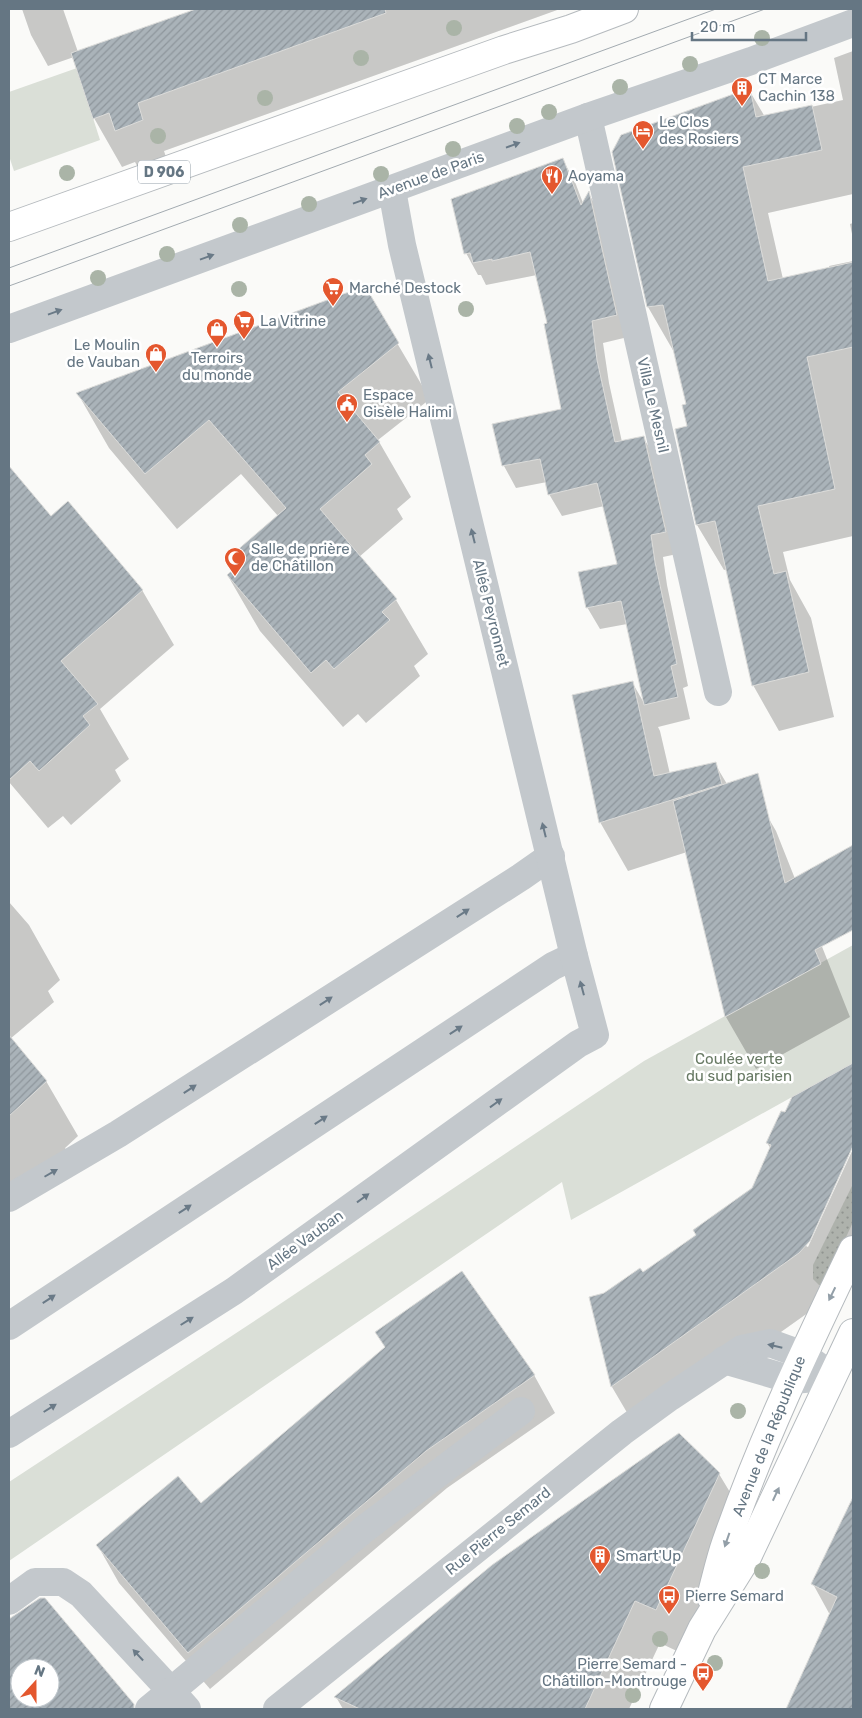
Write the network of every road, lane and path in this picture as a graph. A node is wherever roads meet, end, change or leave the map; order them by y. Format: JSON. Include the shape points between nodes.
{"nodes":[{"id":1,"x":624,"y":9,"type":"edge"},
{"id":2,"x":853,"y":23,"type":"edge"},
{"id":3,"x":588,"y":117,"type":"junction"},
{"id":4,"x":392,"y":190,"type":"junction"},
{"id":5,"x":9,"y":227,"type":"edge"},
{"id":6,"x":9,"y":329,"type":"edge"},
{"id":7,"x":718,"y":692,"type":"dead end"},
{"id":8,"x":550,"y":856,"type":"junction"},
{"id":9,"x":574,"y":956,"type":"junction"},
{"id":10,"x":595,"y":1035,"type":"joint"},
{"id":11,"x":9,"y":1198,"type":"edge"},
{"id":12,"x":853,"y":1250,"type":"edge"},
{"id":13,"x":9,"y":1326,"type":"edge"},
{"id":14,"x":853,"y":1333,"type":"edge"},
{"id":15,"x":803,"y":1355,"type":"junction"},
{"id":16,"x":724,"y":1360,"type":"junction"},
{"id":17,"x":832,"y":1376,"type":"junction"},
{"id":18,"x":792,"y":1380,"type":"junction"},
{"id":19,"x":521,"y":1411,"type":"dead end"},
{"id":20,"x":9,"y":1434,"type":"edge"},
{"id":21,"x":9,"y":1601,"type":"edge"},
{"id":22,"x":702,"y":1628,"type":"junction"},
{"id":23,"x":179,"y":1700,"type":"edge"},
{"id":24,"x":149,"y":1709,"type":"edge"},
{"id":25,"x":277,"y":1709,"type":"edge"},
{"id":26,"x":664,"y":1709,"type":"edge"}],
"edges":[{"from":1,"to":5,"type":"main road","number":"D 906"},
{"from":2,"to":3,"type":"street","name":"Avenue de Paris"},
{"from":4,"to":3,"type":"street","name":"Avenue de Paris","one_way":true},
{"from":3,"to":7,"type":"street","name":"Villa Le Mesnil"},
{"from":6,"to":4,"type":"street","name":"Avenue de Paris","one_way":true},
{"from":8,"to":4,"type":"street","name":"Allée Peyronnet","one_way":true,"via":[[402,245]]},
{"from":8,"to":9,"type":"street","name":"Allée Peyronnet"},
{"from":11,"to":8,"type":"street","one_way":true,"via":[[118,1134]]},
{"from":10,"to":9,"type":"street","name":"Allée Peyronnet","one_way":true},
{"from":13,"to":9,"type":"street","one_way":true,"via":[[553,966]]},
{"from":20,"to":10,"type":"street","name":"Allée Vauban","one_way":true,"via":[[234,1291]]},
{"from":12,"to":15,"type":"main road","name":"Avenue de la République","one_way":true},
{"from":14,"to":17,"type":"main road","name":"Avenue de la République"},
{"from":15,"to":16,"type":"street","name":"Rue Pierre Semard","one_way":true,"via":[[770,1343],[742,1349]]},
{"from":15,"to":17,"type":"street","name":"Rue Pierre Semard"},
{"from":15,"to":18,"type":"main road","name":"Avenue de la République"},
{"from":16,"to":18,"type":"street"},
{"from":16,"to":25,"type":"street","name":"Rue Pierre Semard","via":[[622,1432]]},
{"from":17,"to":18,"type":"street"},
{"from":22,"to":17,"type":"main road","name":"Avenue de la République","one_way":true,"via":[[747,1557]]},
{"from":18,"to":22,"type":"main road","name":"Avenue de la République","one_way":true,"via":[[726,1544]]},
{"from":19,"to":23,"type":"street","via":[[363,1530]]},
{"from":23,"to":21,"type":"street","one_way":true,"via":[[82,1594],[63,1582],[35,1582]]},
{"from":22,"to":26,"type":"main road","name":"Avenue de la République"},
{"from":23,"to":24,"type":"street"}]}
